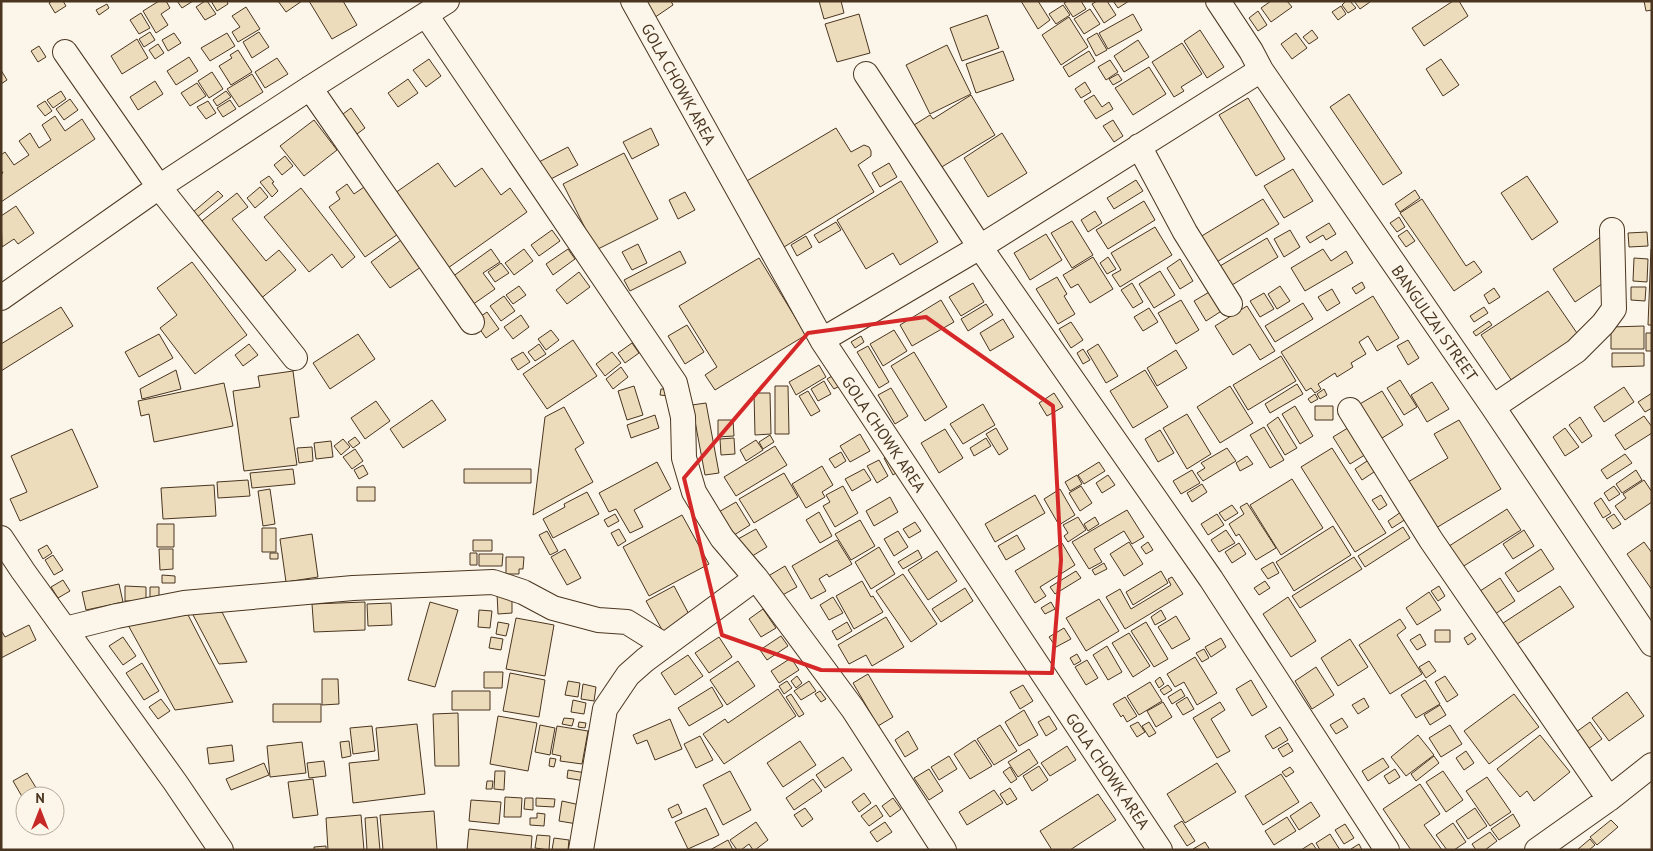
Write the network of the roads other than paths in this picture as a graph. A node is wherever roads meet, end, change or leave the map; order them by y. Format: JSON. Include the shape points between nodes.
{"nodes":[{"id":1,"x":447,"y":1,"type":"edge"},
{"id":2,"x":633,"y":1,"type":"edge"},
{"id":3,"x":1218,"y":1,"type":"edge"},
{"id":4,"x":426,"y":15,"type":"junction"},
{"id":5,"x":64,"y":52,"type":"dead end"},
{"id":6,"x":1261,"y":70,"type":"junction"},
{"id":7,"x":866,"y":74,"type":"dead end"},
{"id":8,"x":310,"y":88,"type":"junction"},
{"id":9,"x":1139,"y":146,"type":"junction"},
{"id":10,"x":160,"y":187,"type":"junction"},
{"id":11,"x":1612,"y":230,"type":"dead end"},
{"id":12,"x":980,"y":247,"type":"junction"},
{"id":13,"x":1,"y":298,"type":"edge"},
{"id":14,"x":1230,"y":304,"type":"dead end"},
{"id":15,"x":472,"y":322,"type":"dead end"},
{"id":16,"x":822,"y":340,"type":"junction"},
{"id":17,"x":295,"y":358,"type":"dead end"},
{"id":18,"x":1493,"y":407,"type":"junction"},
{"id":19,"x":1350,"y":410,"type":"dead end"},
{"id":20,"x":1,"y":538,"type":"edge"},
{"id":21,"x":756,"y":578,"type":"junction"},
{"id":22,"x":64,"y":629,"type":"junction"},
{"id":23,"x":1652,"y":644,"type":"edge"},
{"id":24,"x":664,"y":645,"type":"junction"},
{"id":25,"x":1652,"y":765,"type":"edge"},
{"id":26,"x":1609,"y":799,"type":"junction"},
{"id":27,"x":582,"y":849,"type":"edge"},
{"id":28,"x":221,"y":850,"type":"edge"},
{"id":29,"x":944,"y":850,"type":"edge"},
{"id":30,"x":1160,"y":850,"type":"edge"},
{"id":31,"x":1387,"y":850,"type":"edge"},
{"id":32,"x":1537,"y":850,"type":"edge"}],
"edges":[{"from":1,"to":4,"type":"street"},
{"from":2,"to":16,"type":"street","name":"GOLA CHOWK AREA"},
{"from":3,"to":6,"type":"street","name":"BANGULZAI STREET"},
{"from":4,"to":8,"type":"street"},
{"from":4,"to":21,"type":"street","via":[[675,383],[683,417],[684,458],[694,492],[722,538]]},
{"from":5,"to":10,"type":"street"},
{"from":6,"to":9,"type":"street"},
{"from":6,"to":18,"type":"street","name":"BANGULZAI STREET"},
{"from":7,"to":12,"type":"street"},
{"from":8,"to":10,"type":"street"},
{"from":8,"to":15,"type":"street"},
{"from":9,"to":12,"type":"street"},
{"from":9,"to":14,"type":"street"},
{"from":10,"to":13,"type":"street"},
{"from":10,"to":17,"type":"street"},
{"from":11,"to":18,"type":"street","via":[[1614,309],[1576,351]]},
{"from":12,"to":16,"type":"street"},
{"from":12,"to":31,"type":"street","via":[[1211,579]]},
{"from":16,"to":30,"type":"street","name":"GOLA CHOWK AREA"},
{"from":18,"to":23,"type":"street","name":"BANGULZAI STREET"},
{"from":19,"to":26,"type":"street","via":[[1432,540]]},
{"from":20,"to":22,"type":"street"},
{"from":21,"to":24,"type":"street"},
{"from":21,"to":29,"type":"street","via":[[853,708]]},
{"from":22,"to":24,"type":"street","via":[[184,603],[353,588],[493,582],[523,592],[553,608],[598,620],[627,622]]},
{"from":22,"to":28,"type":"street"},
{"from":24,"to":27,"type":"street","via":[[628,675],[605,708]]},
{"from":25,"to":26,"type":"street"},
{"from":26,"to":32,"type":"street"}]}
